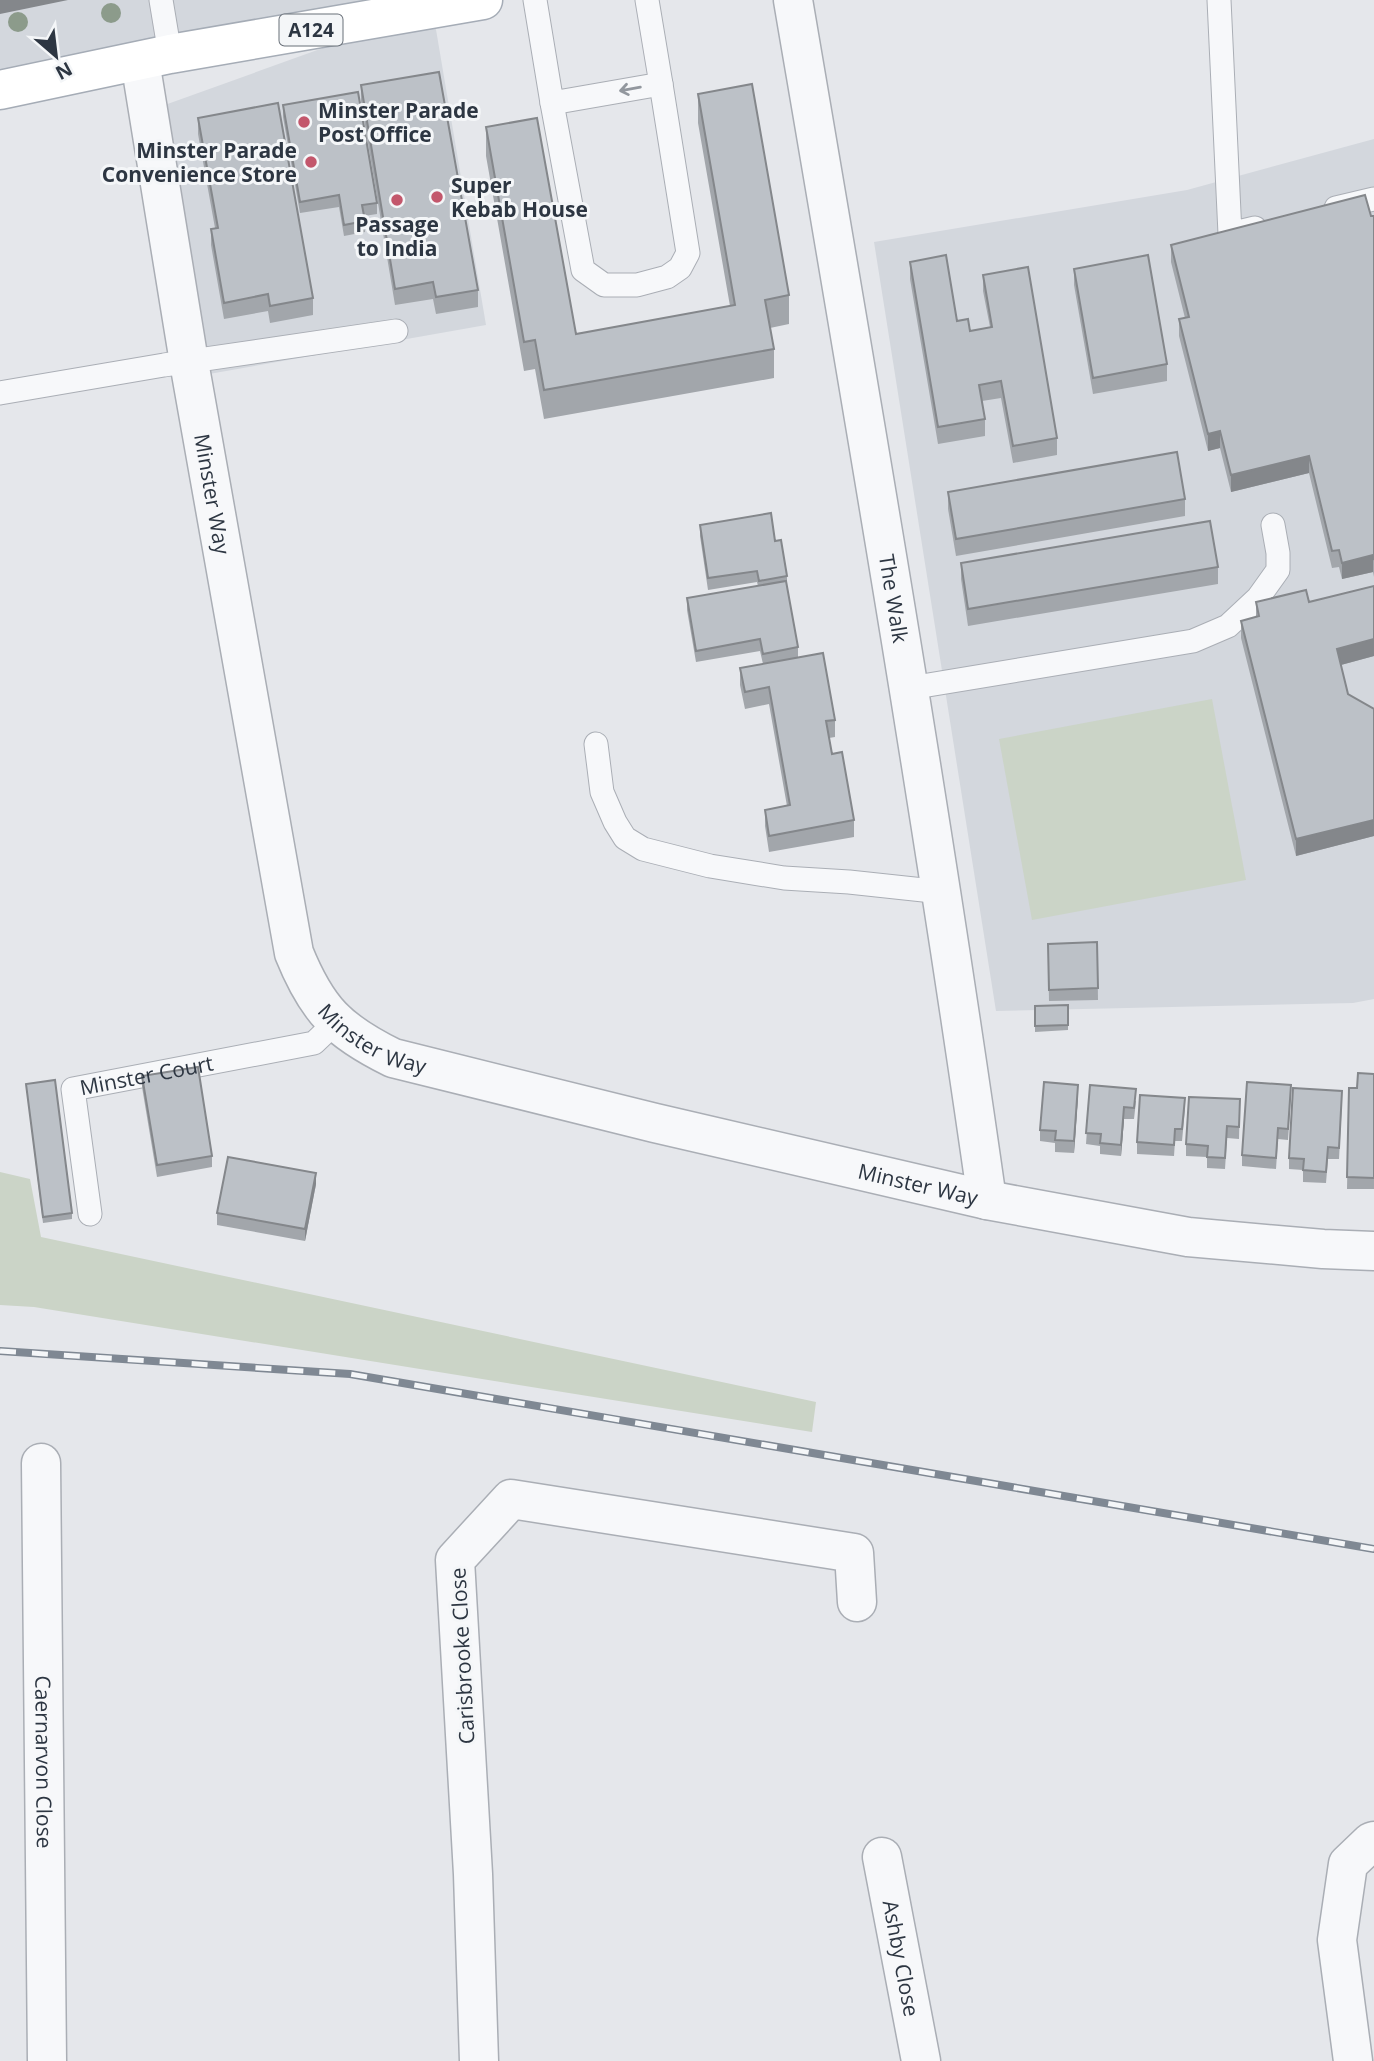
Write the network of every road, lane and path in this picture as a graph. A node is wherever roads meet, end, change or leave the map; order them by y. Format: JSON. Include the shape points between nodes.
{"nodes":[{"id":1,"x":161,"y":0,"type":"edge"},
{"id":2,"x":535,"y":0,"type":"edge"},
{"id":3,"x":647,"y":0,"type":"edge"},
{"id":4,"x":793,"y":0,"type":"edge"},
{"id":5,"x":1219,"y":0,"type":"edge"},
{"id":6,"x":463,"y":2,"type":"edge"},
{"id":7,"x":155,"y":57,"type":"junction"},
{"id":8,"x":662,"y":84,"type":"junction"},
{"id":9,"x":0,"y":90,"type":"edge"},
{"id":10,"x":552,"y":103,"type":"junction"},
{"id":11,"x":1374,"y":199,"type":"edge"},
{"id":12,"x":1322,"y":212,"type":"edge"},
{"id":13,"x":1282,"y":221,"type":"edge"},
{"id":14,"x":396,"y":331,"type":"dead end"},
{"id":15,"x":189,"y":362,"type":"junction"},
{"id":16,"x":0,"y":393,"type":"edge"},
{"id":17,"x":1273,"y":525,"type":"dead end"},
{"id":18,"x":910,"y":688,"type":"junction"},
{"id":19,"x":596,"y":744,"type":"dead end"},
{"id":20,"x":942,"y":892,"type":"junction"},
{"id":21,"x":336,"y":1022,"type":"junction"},
{"id":22,"x":987,"y":1200,"type":"junction"},
{"id":23,"x":90,"y":1213,"type":"dead end"},
{"id":24,"x":1374,"y":1251,"type":"edge"},
{"id":25,"x":41,"y":1463,"type":"dead end"},
{"id":26,"x":857,"y":1602,"type":"dead end"},
{"id":27,"x":1374,"y":1841,"type":"edge"},
{"id":28,"x":882,"y":1857,"type":"dead end"},
{"id":29,"x":47,"y":2061,"type":"edge"},
{"id":30,"x":479,"y":2061,"type":"edge"},
{"id":31,"x":921,"y":2061,"type":"edge"},
{"id":32,"x":1353,"y":2061,"type":"edge"}],
"edges":[{"from":1,"to":7,"type":"lane"},
{"from":2,"to":10,"type":"lane"},
{"from":3,"to":8,"type":"lane"},
{"from":4,"to":18,"type":"street","name":"The Walk"},
{"from":5,"to":13,"type":"lane","via":[[1230,234]]},
{"from":6,"to":7,"type":"main road","number":"A124"},
{"from":7,"to":9,"type":"main road","number":"A124"},
{"from":7,"to":15,"type":"street","name":"Minster Way"},
{"from":8,"to":10,"type":"lane","one_way":true},
{"from":8,"to":10,"type":"lane","via":[[688,253],[680,268],[667,277],[637,285],[604,285],[583,270]]},
{"from":11,"to":12,"type":"lane"},
{"from":14,"to":15,"type":"lane"},
{"from":15,"to":16,"type":"lane"},
{"from":15,"to":21,"type":"street","name":"Minster Way","via":[[294,953],[318,1001]]},
{"from":17,"to":18,"type":"lane","via":[[1278,570],[1258,598],[1228,626],[1193,640]]},
{"from":18,"to":20,"type":"street","name":"The Walk"},
{"from":19,"to":20,"type":"lane","via":[[602,792],[615,822],[625,838],[643,849],[784,878]]},
{"from":20,"to":22,"type":"street","name":"The Walk"},
{"from":21,"to":22,"type":"street","name":"Minster Way","via":[[360,1042],[393,1058]]},
{"from":21,"to":23,"type":"lane","name":"Minster Court","via":[[314,1043],[73,1089]]},
{"from":22,"to":24,"type":"street","name":"Minster Way","via":[[1188,1237]]},
{"from":25,"to":29,"type":"street","name":"Caernarvon Close"},
{"from":26,"to":30,"type":"street","name":"Carisbrooke Close","via":[[854,1553],[511,1499],[455,1560]]},
{"from":27,"to":32,"type":"street","via":[[1348,1864],[1337,1940]]},
{"from":28,"to":31,"type":"street","name":"Ashby Close"}]}
